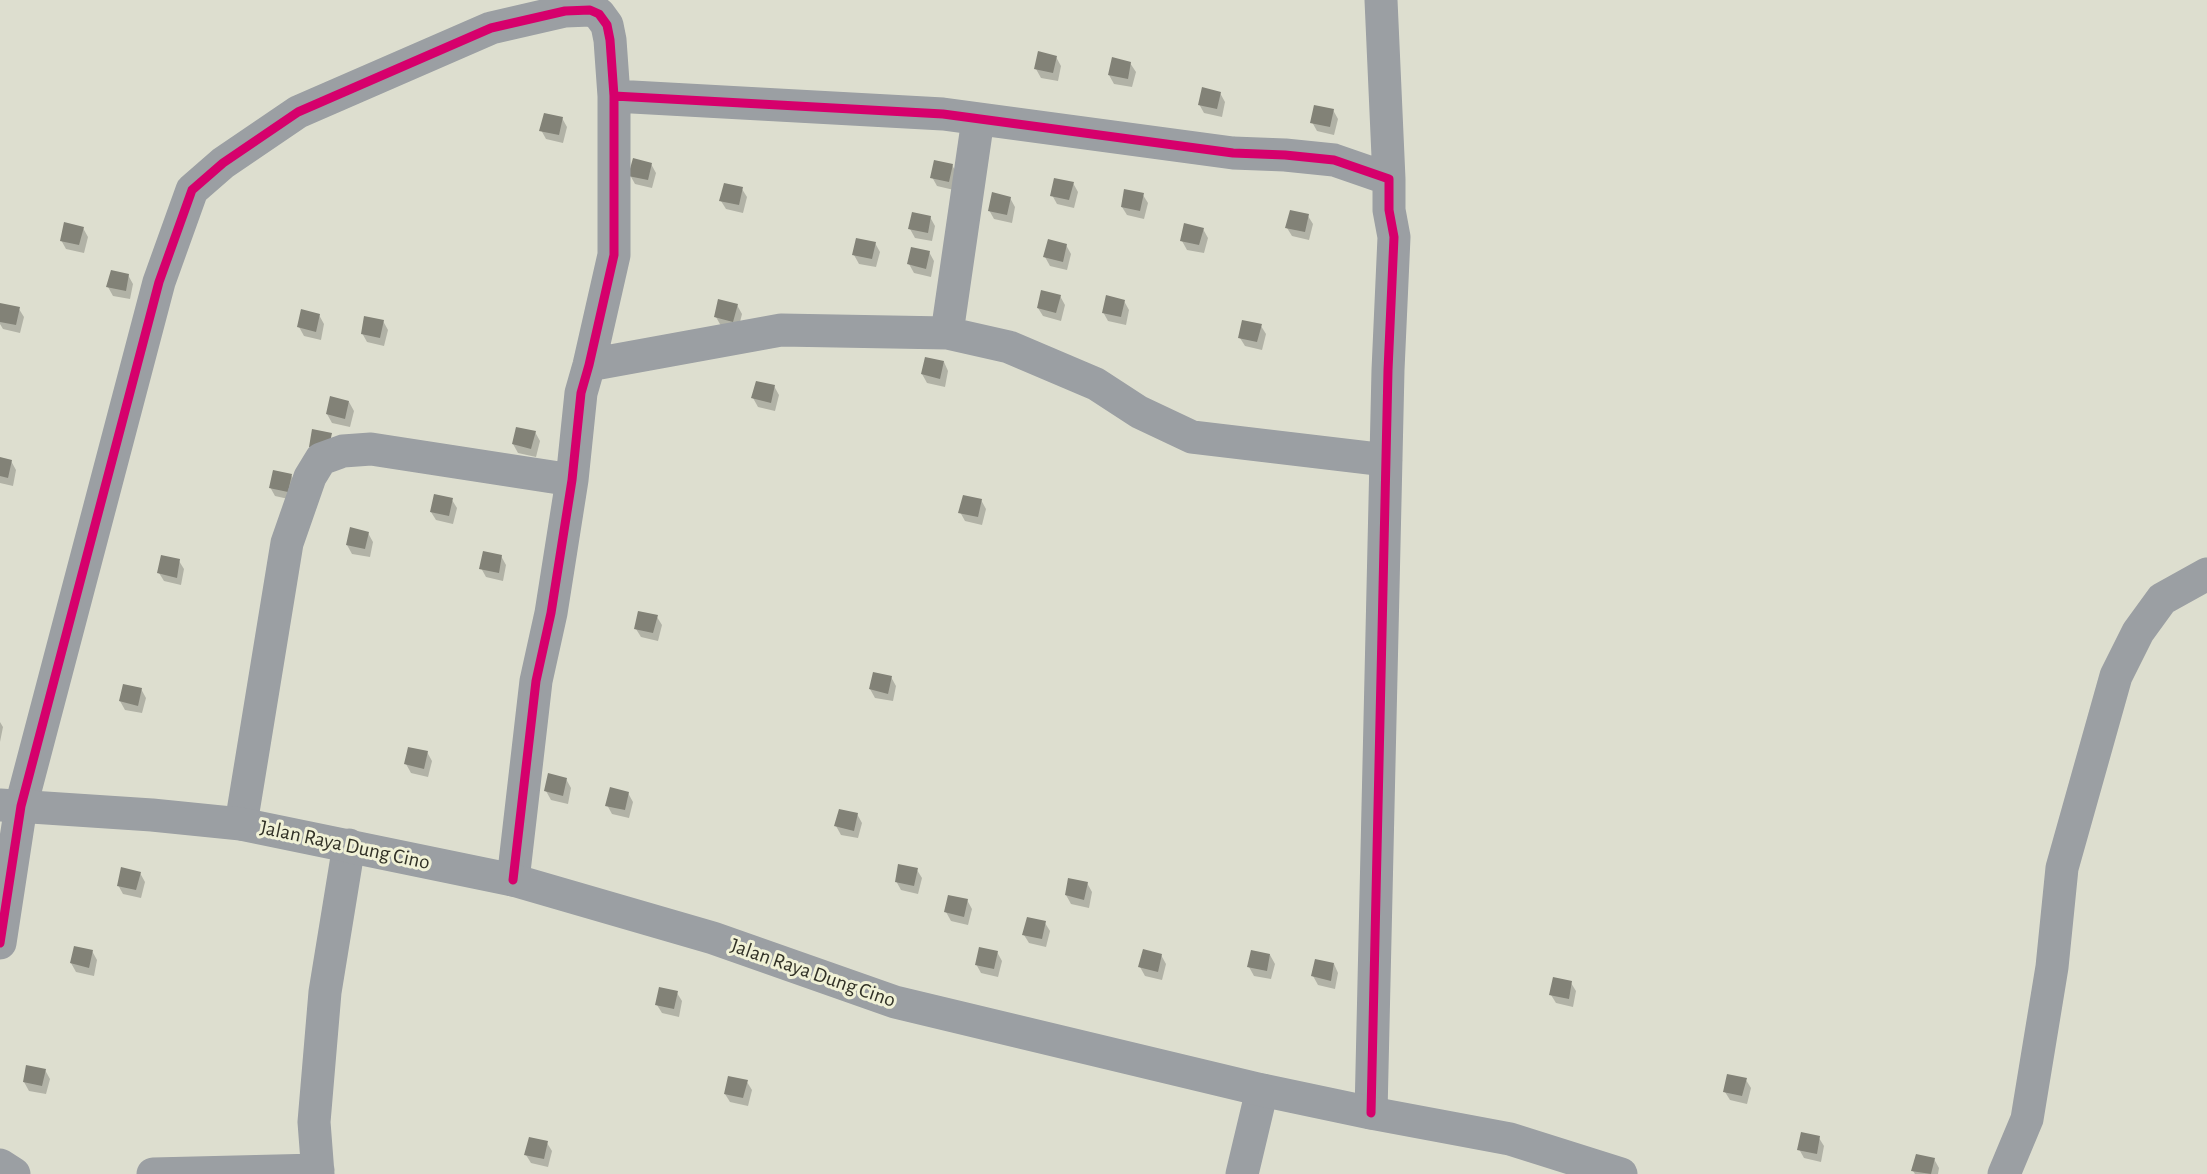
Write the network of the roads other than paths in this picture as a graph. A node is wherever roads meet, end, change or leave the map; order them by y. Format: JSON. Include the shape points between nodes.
{"nodes":[{"id":1,"x":1381,"y":0,"type":"edge"},
{"id":2,"x":614,"y":96,"type":"junction"},
{"id":3,"x":978,"y":119,"type":"junction"},
{"id":4,"x":1389,"y":179,"type":"junction"},
{"id":5,"x":947,"y":333,"type":"junction"},
{"id":6,"x":590,"y":365,"type":"junction"},
{"id":7,"x":1386,"y":460,"type":"junction"},
{"id":8,"x":572,"y":480,"type":"junction"},
{"id":9,"x":2207,"y":574,"type":"edge"},
{"id":10,"x":11,"y":806,"type":"edge"},
{"id":11,"x":241,"y":824,"type":"junction"},
{"id":12,"x":349,"y":844,"type":"junction"},
{"id":13,"x":513,"y":880,"type":"junction"},
{"id":14,"x":0,"y":943,"type":"edge"},
{"id":15,"x":1262,"y":1090,"type":"junction"},
{"id":16,"x":1371,"y":1113,"type":"junction"},
{"id":17,"x":0,"y":1165,"type":"edge"},
{"id":18,"x":318,"y":1172,"type":"edge"},
{"id":19,"x":14,"y":1174,"type":"edge"},
{"id":20,"x":153,"y":1174,"type":"edge"},
{"id":21,"x":1242,"y":1174,"type":"edge"},
{"id":22,"x":1621,"y":1174,"type":"edge"},
{"id":23,"x":2004,"y":1174,"type":"edge"}],
"edges":[{"from":1,"to":4,"type":"street"},
{"from":2,"to":3,"type":"street"},
{"from":2,"to":6,"type":"street","via":[[614,255]]},
{"from":2,"to":10,"type":"street","via":[[607,25],[590,10],[565,11],[491,28],[298,112],[223,162],[192,190],[159,282]]},
{"from":3,"to":4,"type":"street","via":[[1233,153],[1334,160]]},
{"from":3,"to":5,"type":"street"},
{"from":4,"to":7,"type":"street","via":[[1394,237]]},
{"from":5,"to":6,"type":"street","via":[[781,330]]},
{"from":5,"to":7,"type":"street","via":[[1009,347],[1042,361],[1096,384],[1139,412],[1192,437]]},
{"from":6,"to":8,"type":"street","via":[[581,393]]},
{"from":7,"to":16,"type":"street"},
{"from":8,"to":11,"type":"street","via":[[371,449],[344,451],[321,459],[310,477],[287,543]]},
{"from":8,"to":13,"type":"street","via":[[536,681]]},
{"from":9,"to":23,"type":"street","via":[[2162,599],[2138,632],[2116,676],[2062,868],[2052,967],[2027,1119]]},
{"from":10,"to":11,"type":"street","name":"Jalan Raya Dung Cino"},
{"from":10,"to":14,"type":"street"},
{"from":11,"to":12,"type":"street","name":"Jalan Raya Dung Cino"},
{"from":12,"to":13,"type":"street","name":"Jalan Raya Dung Cino"},
{"from":12,"to":18,"type":"street","via":[[325,992],[314,1122]]},
{"from":13,"to":15,"type":"street","name":"Jalan Raya Dung Cino","via":[[713,938],[895,1002]]},
{"from":15,"to":16,"type":"street","name":"Jalan Raya Dung Cino"},
{"from":15,"to":21,"type":"street"},
{"from":16,"to":22,"type":"street","name":"Jalan Raya Dung Cino","via":[[1510,1139]]},
{"from":17,"to":19,"type":"street"},
{"from":18,"to":20,"type":"street"}]}
